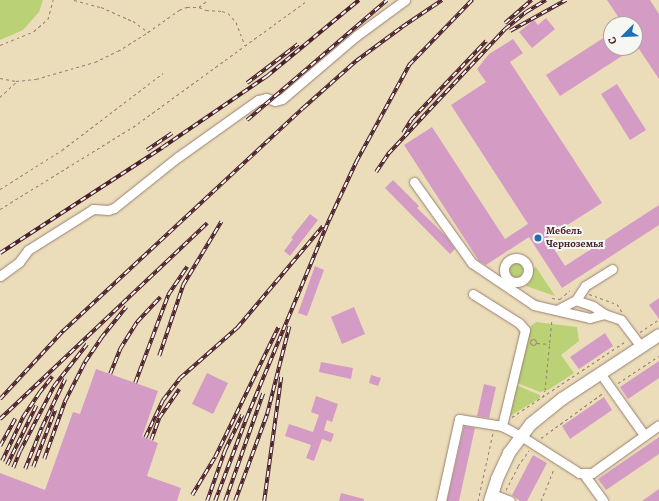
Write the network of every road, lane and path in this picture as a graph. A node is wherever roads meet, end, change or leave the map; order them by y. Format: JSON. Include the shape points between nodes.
{"nodes":[{"id":1,"x":54,"y":0,"type":"edge"},
{"id":2,"x":74,"y":0,"type":"edge"},
{"id":3,"x":208,"y":0,"type":"edge"},
{"id":4,"x":308,"y":0,"type":"edge"},
{"id":5,"x":405,"y":0,"type":"edge"},
{"id":6,"x":199,"y":7,"type":"junction"},
{"id":7,"x":148,"y":32,"type":"junction"},
{"id":8,"x":0,"y":45,"type":"edge"},
{"id":9,"x":245,"y":46,"type":"junction"},
{"id":10,"x":163,"y":73,"type":"dead end"},
{"id":11,"x":0,"y":78,"type":"edge"},
{"id":12,"x":16,"y":81,"type":"junction"},
{"id":13,"x":0,"y":98,"type":"edge"},
{"id":14,"x":414,"y":182,"type":"dead end"},
{"id":15,"x":0,"y":189,"type":"edge"},
{"id":16,"x":0,"y":210,"type":"edge"},
{"id":17,"x":612,"y":269,"type":"dead end"},
{"id":18,"x":504,"y":271,"type":"junction"},
{"id":19,"x":490,"y":275,"type":"junction"},
{"id":20,"x":0,"y":276,"type":"edge"},
{"id":21,"x":518,"y":282,"type":"junction"},
{"id":22,"x":570,"y":290,"type":"dead end"},
{"id":23,"x":473,"y":294,"type":"dead end"},
{"id":24,"x":524,"y":298,"type":"junction"},
{"id":25,"x":552,"y":298,"type":"dead end"},
{"id":26,"x":576,"y":300,"type":"junction"},
{"id":27,"x":557,"y":310,"type":"junction"},
{"id":28,"x":604,"y":314,"type":"junction"},
{"id":29,"x":552,"y":319,"type":"dead end"},
{"id":30,"x":659,"y":319,"type":"edge"},
{"id":31,"x":659,"y":335,"type":"edge"},
{"id":32,"x":634,"y":336,"type":"junction"},
{"id":33,"x":536,"y":343,"type":"dead end"},
{"id":34,"x":550,"y":344,"type":"junction"},
{"id":35,"x":641,"y":347,"type":"junction"},
{"id":36,"x":659,"y":356,"type":"edge"},
{"id":37,"x":600,"y":373,"type":"junction"},
{"id":38,"x":611,"y":388,"type":"junction"},
{"id":39,"x":542,"y":398,"type":"junction"},
{"id":40,"x":659,"y":425,"type":"edge"},
{"id":41,"x":502,"y":426,"type":"junction"},
{"id":42,"x":644,"y":435,"type":"junction"},
{"id":43,"x":521,"y":436,"type":"junction"},
{"id":44,"x":535,"y":445,"type":"junction"},
{"id":45,"x":558,"y":460,"type":"junction"},
{"id":46,"x":583,"y":473,"type":"junction"},
{"id":47,"x":499,"y":499,"type":"edge"},
{"id":48,"x":441,"y":501,"type":"edge"},
{"id":49,"x":478,"y":501,"type":"edge"},
{"id":50,"x":541,"y":501,"type":"edge"},
{"id":51,"x":604,"y":501,"type":"edge"}],
"edges":[{"from":1,"to":8,"type":"path","via":[[48,19],[34,31]]},
{"from":2,"to":7,"type":"path","via":[[101,7],[133,21]]},
{"from":3,"to":6,"type":"path"},
{"from":4,"to":9,"type":"path"},
{"from":5,"to":20,"type":"lane","via":[[356,36],[282,99],[258,100],[178,157],[114,208],[93,209],[28,250],[19,262]]},
{"from":6,"to":7,"type":"path","via":[[179,10]]},
{"from":6,"to":9,"type":"path","via":[[228,13],[236,22]]},
{"from":7,"to":12,"type":"path","via":[[95,62],[36,79]]},
{"from":9,"to":16,"type":"path","via":[[133,127]]},
{"from":10,"to":15,"type":"path","via":[[62,150]]},
{"from":11,"to":12,"type":"path"},
{"from":12,"to":13,"type":"path"},
{"from":14,"to":19,"type":"lane","via":[[472,263]]},
{"from":17,"to":26,"type":"lane","via":[[586,286]]},
{"from":18,"to":19,"type":"lane"},
{"from":18,"to":21,"type":"lane","via":[[508,278]]},
{"from":18,"to":21,"type":"lane","via":[[509,260],[524,260],[528,271],[525,278]]},
{"from":19,"to":24,"type":"lane"},
{"from":21,"to":24,"type":"lane"},
{"from":22,"to":25,"type":"path","via":[[560,299]]},
{"from":23,"to":41,"type":"lane","via":[[519,323],[525,330]]},
{"from":24,"to":27,"type":"lane","via":[[534,305]]},
{"from":26,"to":27,"type":"lane"},
{"from":26,"to":28,"type":"lane","via":[[593,306]]},
{"from":27,"to":28,"type":"lane","via":[[590,318]]},
{"from":28,"to":32,"type":"lane","via":[[621,320]]},
{"from":29,"to":34,"type":"path"},
{"from":30,"to":32,"type":"path"},
{"from":31,"to":35,"type":"main road"},
{"from":32,"to":35,"type":"lane"},
{"from":32,"to":39,"type":"path"},
{"from":33,"to":34,"type":"path"},
{"from":34,"to":39,"type":"path"},
{"from":35,"to":37,"type":"main road"},
{"from":36,"to":38,"type":"path"},
{"from":37,"to":38,"type":"lane"},
{"from":37,"to":43,"type":"main road","via":[[544,413]]},
{"from":38,"to":42,"type":"lane"},
{"from":38,"to":44,"type":"path"},
{"from":39,"to":41,"type":"path"},
{"from":40,"to":42,"type":"lane"},
{"from":41,"to":43,"type":"lane"},
{"from":41,"to":48,"type":"lane","via":[[459,419]]},
{"from":41,"to":49,"type":"path","via":[[493,434]]},
{"from":42,"to":46,"type":"lane","via":[[592,473]]},
{"from":43,"to":44,"type":"lane"},
{"from":43,"to":47,"type":"main road","via":[[501,468]]},
{"from":44,"to":45,"type":"lane"},
{"from":44,"to":47,"type":"path","via":[[518,466]]},
{"from":45,"to":46,"type":"lane"},
{"from":45,"to":50,"type":"path"},
{"from":46,"to":51,"type":"lane"}]}
